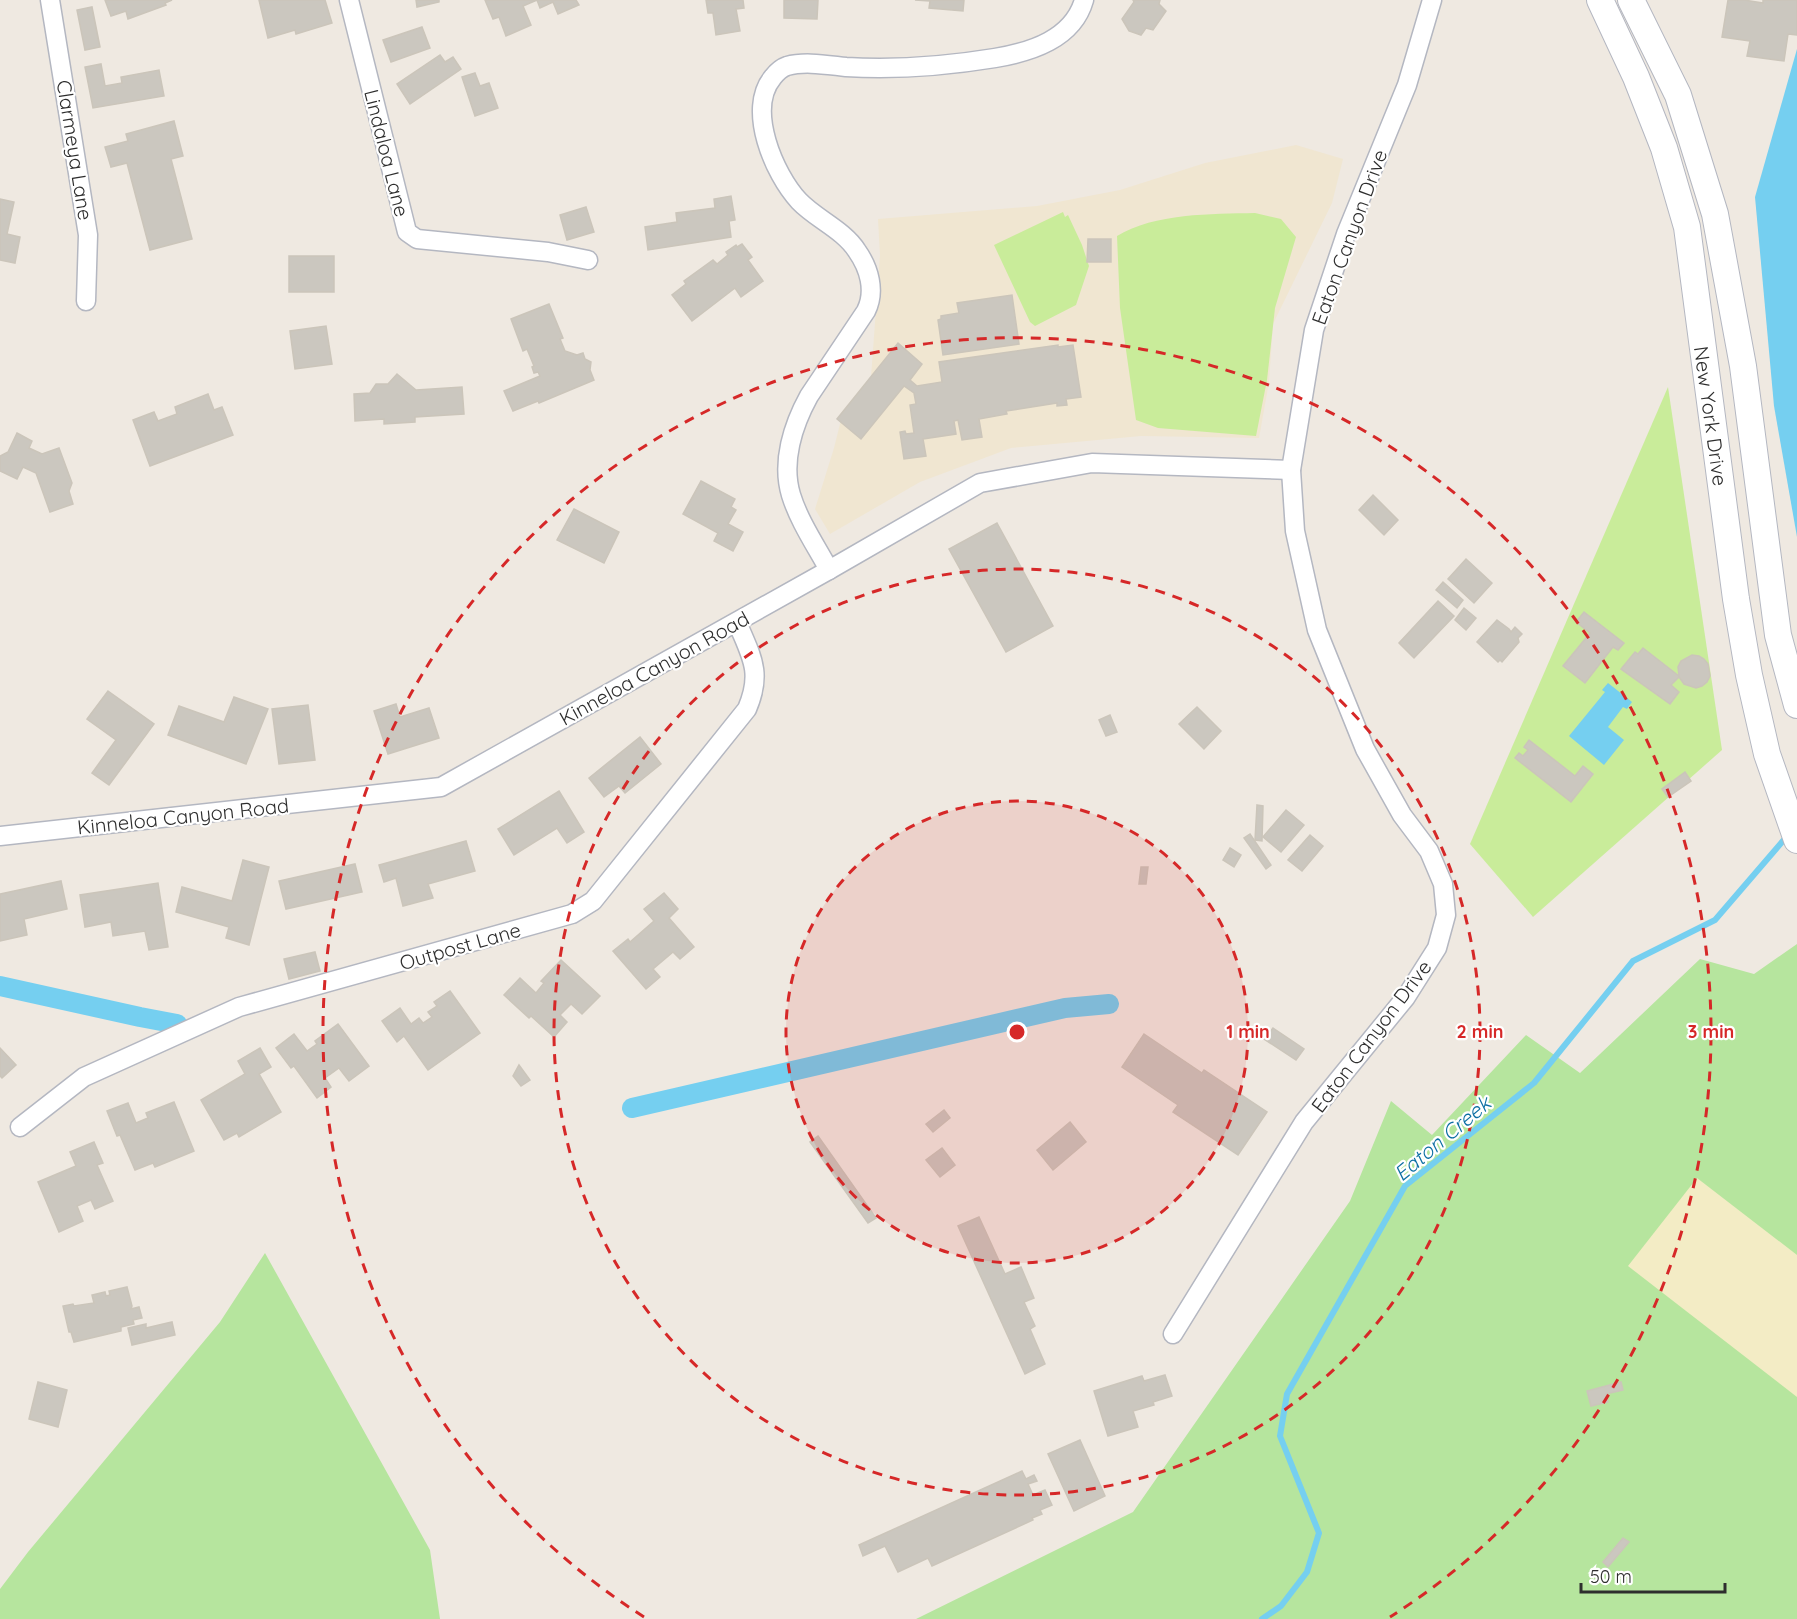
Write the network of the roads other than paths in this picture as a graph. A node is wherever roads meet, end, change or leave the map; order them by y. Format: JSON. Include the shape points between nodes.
{"nodes":[{"id":1,"x":50,"y":0,"type":"edge"},
{"id":2,"x":349,"y":0,"type":"edge"},
{"id":3,"x":1084,"y":0,"type":"edge"},
{"id":4,"x":1432,"y":0,"type":"edge"},
{"id":5,"x":1600,"y":0,"type":"edge"},
{"id":6,"x":1631,"y":0,"type":"edge"},
{"id":7,"x":588,"y":260,"type":"dead end"},
{"id":8,"x":86,"y":301,"type":"dead end"},
{"id":9,"x":1291,"y":470,"type":"junction"},
{"id":10,"x":829,"y":570,"type":"junction"},
{"id":11,"x":737,"y":621,"type":"junction"},
{"id":12,"x":1796,"y":703,"type":"edge"},
{"id":13,"x":0,"y":836,"type":"edge"},
{"id":14,"x":1797,"y":840,"type":"edge"},
{"id":15,"x":20,"y":1127,"type":"dead end"},
{"id":16,"x":1173,"y":1334,"type":"dead end"}],
"edges":[{"from":1,"to":8,"type":"street","name":"Clarmeya Lane","via":[[88,235]]},
{"from":2,"to":7,"type":"street","name":"Lindaloa Lane","via":[[407,232],[417,239],[548,252]]},
{"from":3,"to":10,"type":"street","via":[[1079,14],[1062,35],[1020,53],[926,66],[797,64],[777,72],[768,82],[761,103],[771,153],[800,202],[856,248],[871,285],[866,311],[801,411],[789,455],[792,497]]},
{"from":4,"to":9,"type":"street","name":"Eaton Canyon Drive","via":[[1407,85],[1346,234],[1314,330]]},
{"from":5,"to":14,"type":"main road","name":"New York Drive","via":[[1664,148],[1686,227],[1749,675],[1767,754]]},
{"from":6,"to":12,"type":"main road","name":"New York Drive","via":[[1678,95],[1715,214],[1743,366],[1778,635]]},
{"from":9,"to":10,"type":"street","name":"Kinneloa Canyon Road","via":[[1092,463],[980,483]]},
{"from":9,"to":16,"type":"street","name":"Eaton Canyon Drive","via":[[1295,531],[1317,630],[1365,749],[1402,815],[1429,851],[1443,884],[1446,915],[1437,948],[1406,997],[1305,1122]]},
{"from":10,"to":11,"type":"street","name":"Kinneloa Canyon Road"},
{"from":11,"to":13,"type":"street","name":"Kinneloa Canyon Road","via":[[441,787]]},
{"from":11,"to":15,"type":"street","name":"Outpost Lane","via":[[754,664],[755,681],[747,709],[593,901],[572,914],[239,1007],[84,1077]]}]}
